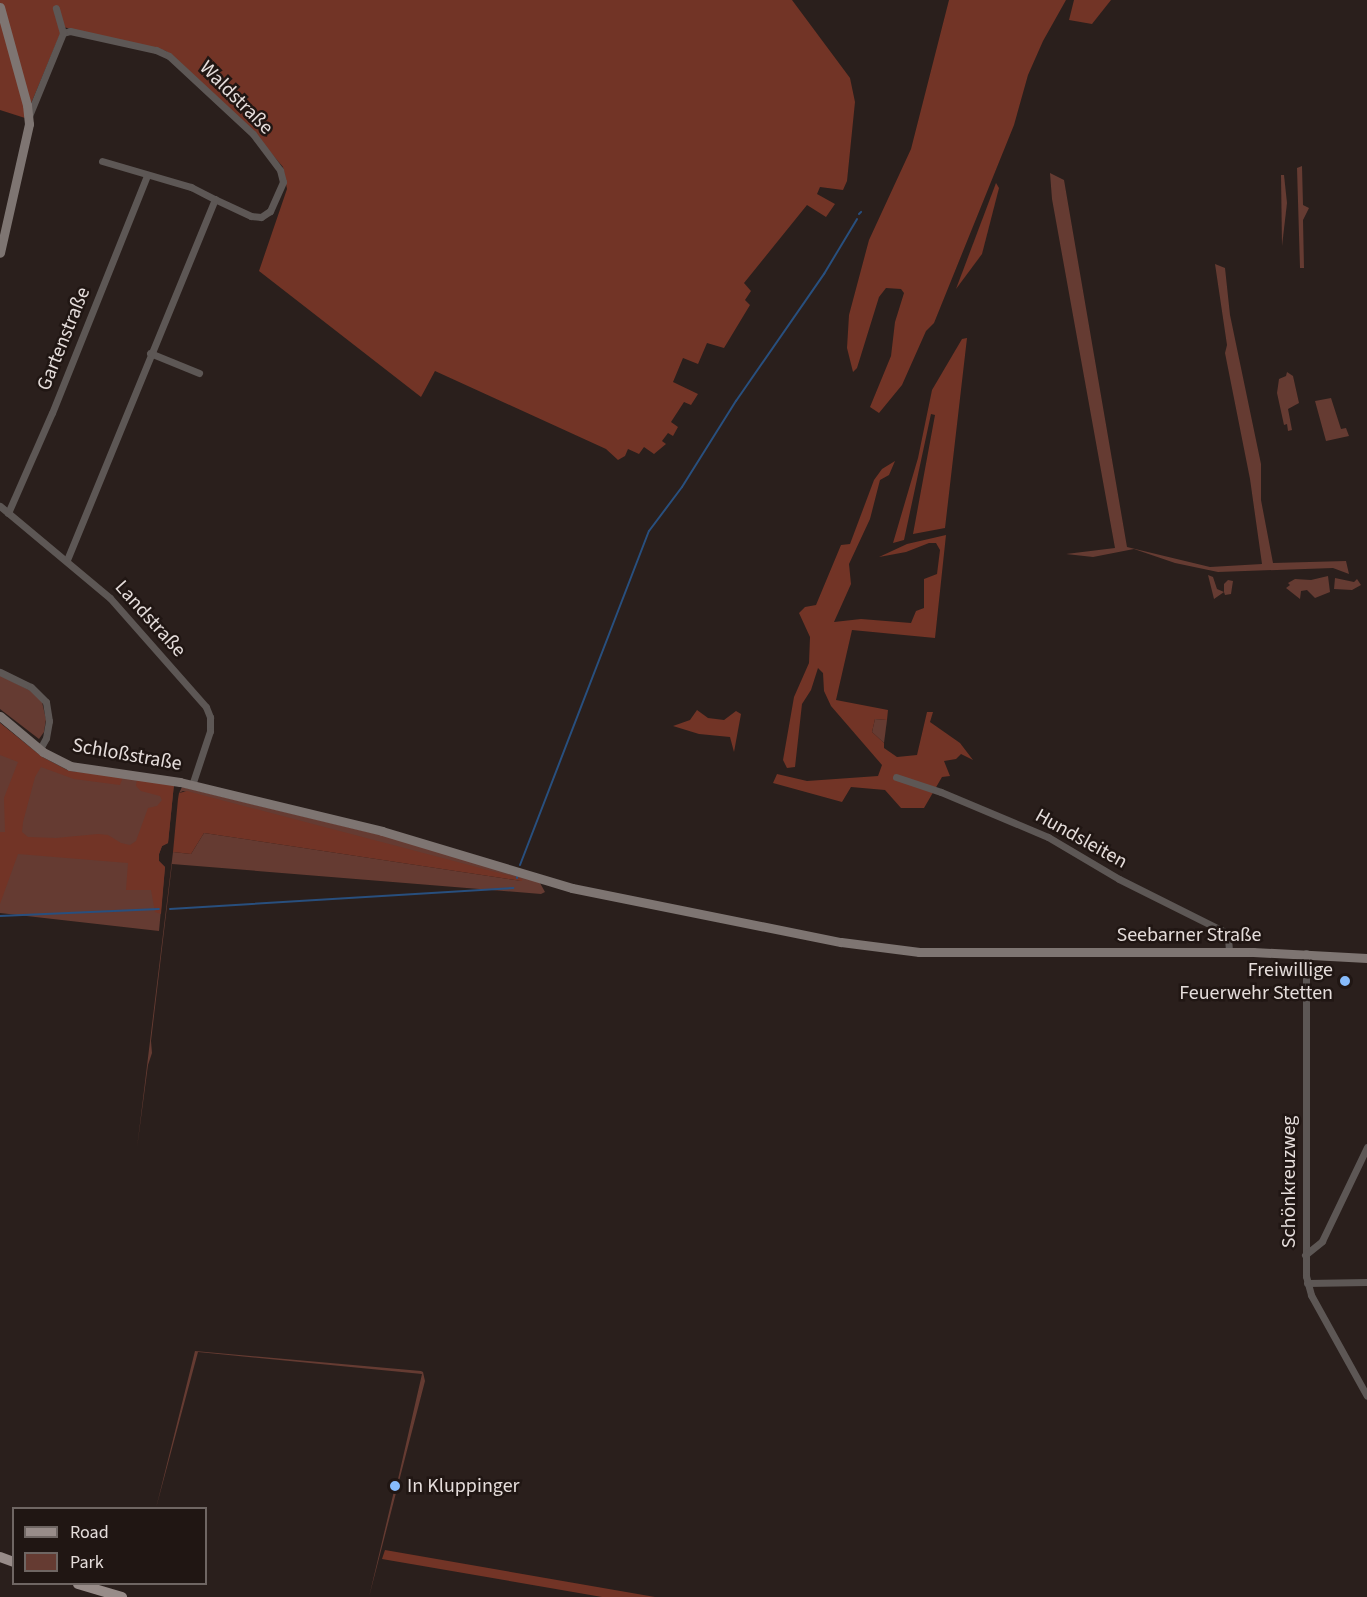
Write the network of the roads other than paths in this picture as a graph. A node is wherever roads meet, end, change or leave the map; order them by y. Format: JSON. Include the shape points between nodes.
{"nodes":[{"id":1,"x":0,"y":7,"type":"edge"},
{"id":2,"x":56,"y":8,"type":"dead end"},
{"id":3,"x":63,"y":33,"type":"junction"},
{"id":4,"x":29,"y":116,"type":"junction"},
{"id":5,"x":102,"y":161,"type":"dead end"},
{"id":6,"x":147,"y":176,"type":"junction"},
{"id":7,"x":215,"y":200,"type":"junction"},
{"id":8,"x":0,"y":253,"type":"edge"},
{"id":9,"x":150,"y":353,"type":"junction"},
{"id":10,"x":199,"y":373,"type":"dead end"},
{"id":11,"x":0,"y":506,"type":"edge"},
{"id":12,"x":8,"y":513,"type":"junction"},
{"id":13,"x":67,"y":559,"type":"junction"},
{"id":14,"x":0,"y":672,"type":"edge"},
{"id":15,"x":0,"y":716,"type":"edge"},
{"id":16,"x":40,"y":749,"type":"junction"},
{"id":17,"x":896,"y":777,"type":"dead end"},
{"id":18,"x":192,"y":785,"type":"junction"},
{"id":19,"x":1228,"y":952,"type":"junction"},
{"id":20,"x":1011,"y":953,"type":"joint"},
{"id":21,"x":1306,"y":953,"type":"junction"},
{"id":22,"x":1367,"y":958,"type":"edge"},
{"id":23,"x":1367,"y":1147,"type":"edge"},
{"id":24,"x":1305,"y":1255,"type":"junction"},
{"id":25,"x":1367,"y":1282,"type":"edge"},
{"id":26,"x":1307,"y":1283,"type":"junction"},
{"id":27,"x":1367,"y":1396,"type":"edge"},
{"id":28,"x":81,"y":1585,"type":"edge"},
{"id":29,"x":122,"y":1597,"type":"edge"}],
"edges":[{"from":1,"to":4,"type":"main road"},
{"from":2,"to":3,"type":"street"},
{"from":3,"to":4,"type":"street"},
{"from":3,"to":7,"type":"street","name":"Waldstraße","via":[[156,50],[169,56],[253,134],[280,170],[283,182],[270,212],[261,217],[251,216]]},
{"from":4,"to":8,"type":"main road","via":[[26,145]]},
{"from":5,"to":6,"type":"street","name":"Waldstraße"},
{"from":6,"to":7,"type":"street","name":"Waldstraße","via":[[191,187]]},
{"from":6,"to":12,"type":"street","name":"Gartenstraße"},
{"from":7,"to":9,"type":"street"},
{"from":9,"to":10,"type":"street"},
{"from":9,"to":13,"type":"street"},
{"from":11,"to":12,"type":"street","name":"Landstraße"},
{"from":12,"to":13,"type":"street","name":"Landstraße"},
{"from":13,"to":18,"type":"street","name":"Landstraße","via":[[118,606],[206,707],[210,732]]},
{"from":14,"to":16,"type":"street","via":[[31,687],[45,702],[49,721]]},
{"from":15,"to":16,"type":"main road","name":"Schloßstraße"},
{"from":16,"to":18,"type":"main road","name":"Schloßstraße","via":[[70,766]]},
{"from":17,"to":19,"type":"street","name":"Hundsleiten","via":[[1048,837],[1119,879],[1222,931],[1228,937]]},
{"from":18,"to":20,"type":"main road","name":"Schloßstraße","via":[[382,831],[572,888],[866,947]]},
{"from":19,"to":20,"type":"main road","name":"Seebarner Straße"},
{"from":19,"to":21,"type":"main road","name":"Seebarner Straße"},
{"from":21,"to":22,"type":"main road","name":"Seebarner Straße"},
{"from":21,"to":24,"type":"street","name":"Schönkreuzweg"},
{"from":23,"to":24,"type":"street","via":[[1322,1241]]},
{"from":24,"to":26,"type":"street","name":"Schönkreuzweg"},
{"from":25,"to":26,"type":"street"},
{"from":26,"to":27,"type":"street","name":"Schönkreuzweg"},
{"from":28,"to":29,"type":"main road"}]}
